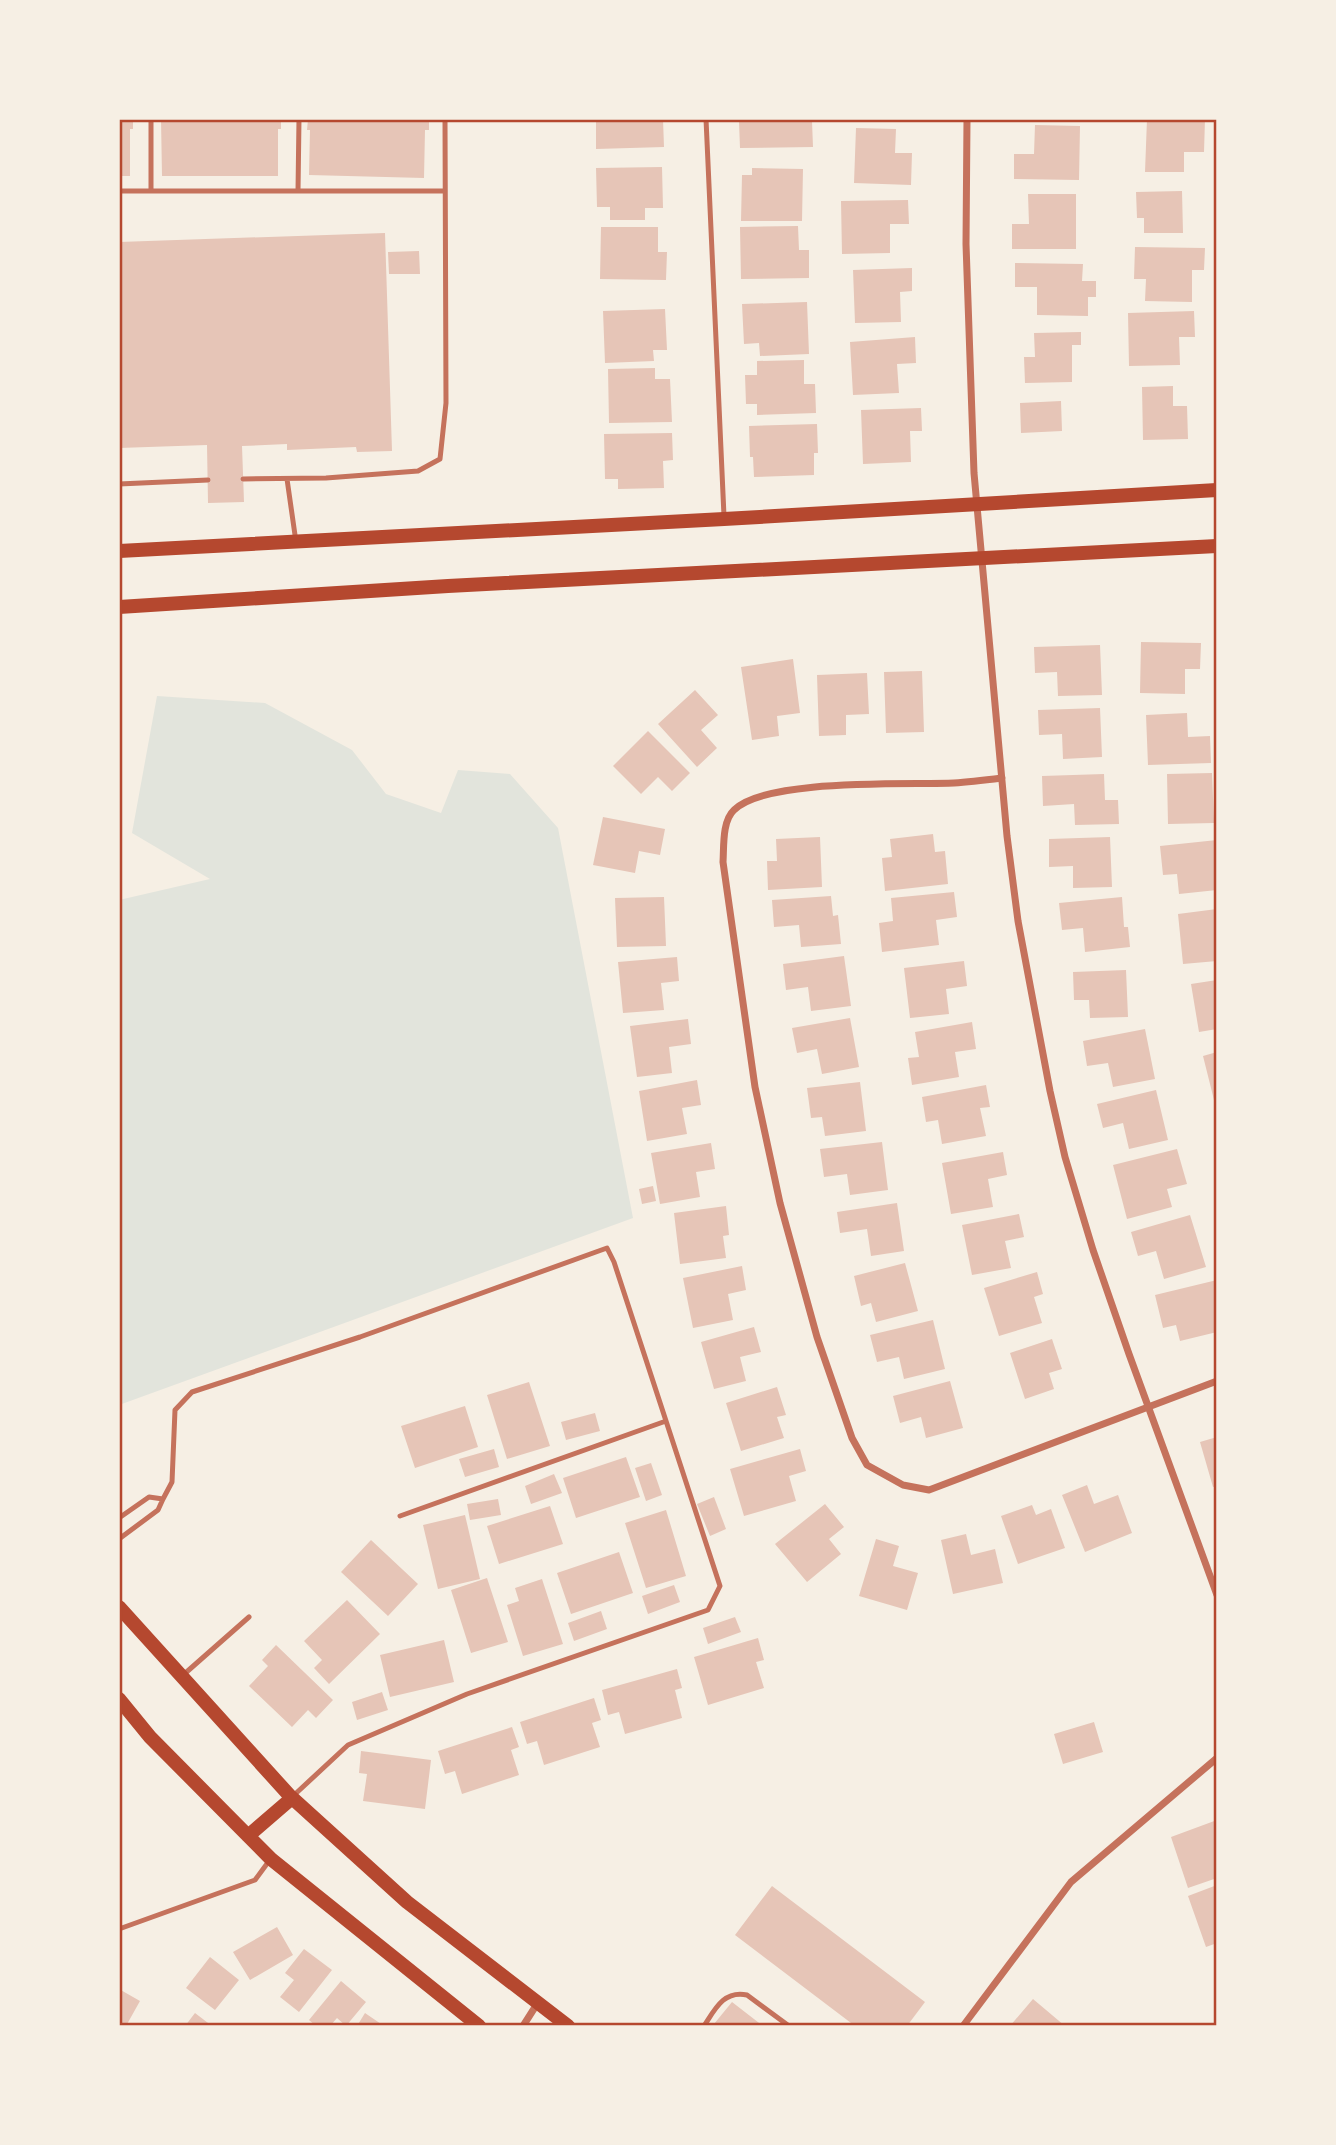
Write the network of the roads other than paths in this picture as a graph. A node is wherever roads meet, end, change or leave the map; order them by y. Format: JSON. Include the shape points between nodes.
{"nodes":[{"id":1,"x":151,"y":119,"type":"edge"},
{"id":2,"x":299,"y":119,"type":"edge"},
{"id":3,"x":445,"y":119,"type":"edge"},
{"id":4,"x":706,"y":119,"type":"edge"},
{"id":5,"x":967,"y":119,"type":"edge"},
{"id":6,"x":119,"y":191,"type":"edge"},
{"id":7,"x":151,"y":191,"type":"junction"},
{"id":8,"x":298,"y":191,"type":"junction"},
{"id":9,"x":444,"y":191,"type":"junction"},
{"id":10,"x":243,"y":479,"type":"dead end"},
{"id":11,"x":287,"y":479,"type":"junction"},
{"id":12,"x":208,"y":480,"type":"dead end"},
{"id":13,"x":119,"y":484,"type":"edge"},
{"id":14,"x":1217,"y":490,"type":"edge"},
{"id":15,"x":977,"y":504,"type":"junction"},
{"id":16,"x":724,"y":519,"type":"junction"},
{"id":17,"x":296,"y":542,"type":"junction"},
{"id":18,"x":1217,"y":546,"type":"edge"},
{"id":19,"x":119,"y":551,"type":"edge"},
{"id":20,"x":982,"y":560,"type":"junction"},
{"id":21,"x":119,"y":607,"type":"edge"},
{"id":22,"x":1002,"y":778,"type":"junction"},
{"id":23,"x":1217,"y":1381,"type":"edge"},
{"id":24,"x":1149,"y":1406,"type":"junction"},
{"id":25,"x":666,"y":1420,"type":"junction"},
{"id":26,"x":163,"y":1499,"type":"junction"},
{"id":27,"x":400,"y":1516,"type":"dead end"},
{"id":28,"x":119,"y":1518,"type":"edge"},
{"id":29,"x":119,"y":1539,"type":"edge"},
{"id":30,"x":1217,"y":1595,"type":"edge"},
{"id":31,"x":119,"y":1607,"type":"edge"},
{"id":32,"x":249,"y":1616,"type":"dead end"},
{"id":33,"x":182,"y":1676,"type":"junction"},
{"id":34,"x":119,"y":1699,"type":"edge"},
{"id":35,"x":1217,"y":1758,"type":"edge"},
{"id":36,"x":292,"y":1798,"type":"junction"},
{"id":37,"x":248,"y":1836,"type":"junction"},
{"id":38,"x":271,"y":1859,"type":"junction"},
{"id":39,"x":119,"y":1929,"type":"edge"},
{"id":40,"x":537,"y":2004,"type":"junction"},
{"id":41,"x":479,"y":2026,"type":"edge"},
{"id":42,"x":523,"y":2026,"type":"edge"},
{"id":43,"x":568,"y":2026,"type":"edge"},
{"id":44,"x":704,"y":2026,"type":"edge"},
{"id":45,"x":789,"y":2026,"type":"edge"},
{"id":46,"x":963,"y":2026,"type":"edge"}],
"edges":[{"from":1,"to":7,"type":"lane"},
{"from":2,"to":8,"type":"lane"},
{"from":3,"to":9,"type":"lane"},
{"from":4,"to":16,"type":"lane"},
{"from":5,"to":15,"type":"street","via":[[969,376]]},
{"from":6,"to":7,"type":"lane"},
{"from":7,"to":8,"type":"lane"},
{"from":8,"to":9,"type":"lane"},
{"from":9,"to":11,"type":"lane","via":[[446,403],[440,459],[418,471]]},
{"from":10,"to":11,"type":"lane"},
{"from":11,"to":17,"type":"lane"},
{"from":12,"to":13,"type":"lane"},
{"from":14,"to":15,"type":"main road"},
{"from":15,"to":16,"type":"main road"},
{"from":15,"to":20,"type":"street"},
{"from":16,"to":17,"type":"main road"},
{"from":17,"to":19,"type":"main road"},
{"from":18,"to":20,"type":"main road"},
{"from":20,"to":21,"type":"main road"},
{"from":20,"to":22,"type":"street"},
{"from":22,"to":24,"type":"street","via":[[1018,921],[1062,1144],[1093,1250]]},
{"from":22,"to":24,"type":"street","via":[[771,793],[732,811],[725,830],[723,862],[755,1087],[780,1203],[817,1338],[852,1438],[867,1465],[903,1485],[929,1490]]},
{"from":23,"to":24,"type":"street"},
{"from":24,"to":30,"type":"street"},
{"from":25,"to":26,"type":"lane","via":[[607,1248],[192,1392],[175,1410],[172,1482]]},
{"from":25,"to":27,"type":"lane"},
{"from":25,"to":36,"type":"lane","via":[[720,1586],[708,1611],[467,1694],[348,1745]]},
{"from":26,"to":28,"type":"lane","via":[[149,1497]]},
{"from":26,"to":29,"type":"lane","via":[[158,1510]]},
{"from":31,"to":33,"type":"main road"},
{"from":32,"to":33,"type":"lane"},
{"from":33,"to":36,"type":"main road"},
{"from":34,"to":37,"type":"main road"},
{"from":35,"to":46,"type":"street","via":[[1071,1882]]},
{"from":36,"to":37,"type":"main road"},
{"from":36,"to":40,"type":"main road","via":[[407,1902]]},
{"from":37,"to":38,"type":"main road"},
{"from":38,"to":39,"type":"lane","via":[[255,1880]]},
{"from":38,"to":41,"type":"main road"},
{"from":40,"to":42,"type":"street"},
{"from":40,"to":43,"type":"main road"},
{"from":44,"to":45,"type":"lane","via":[[725,1997],[740,1994]]}]}
